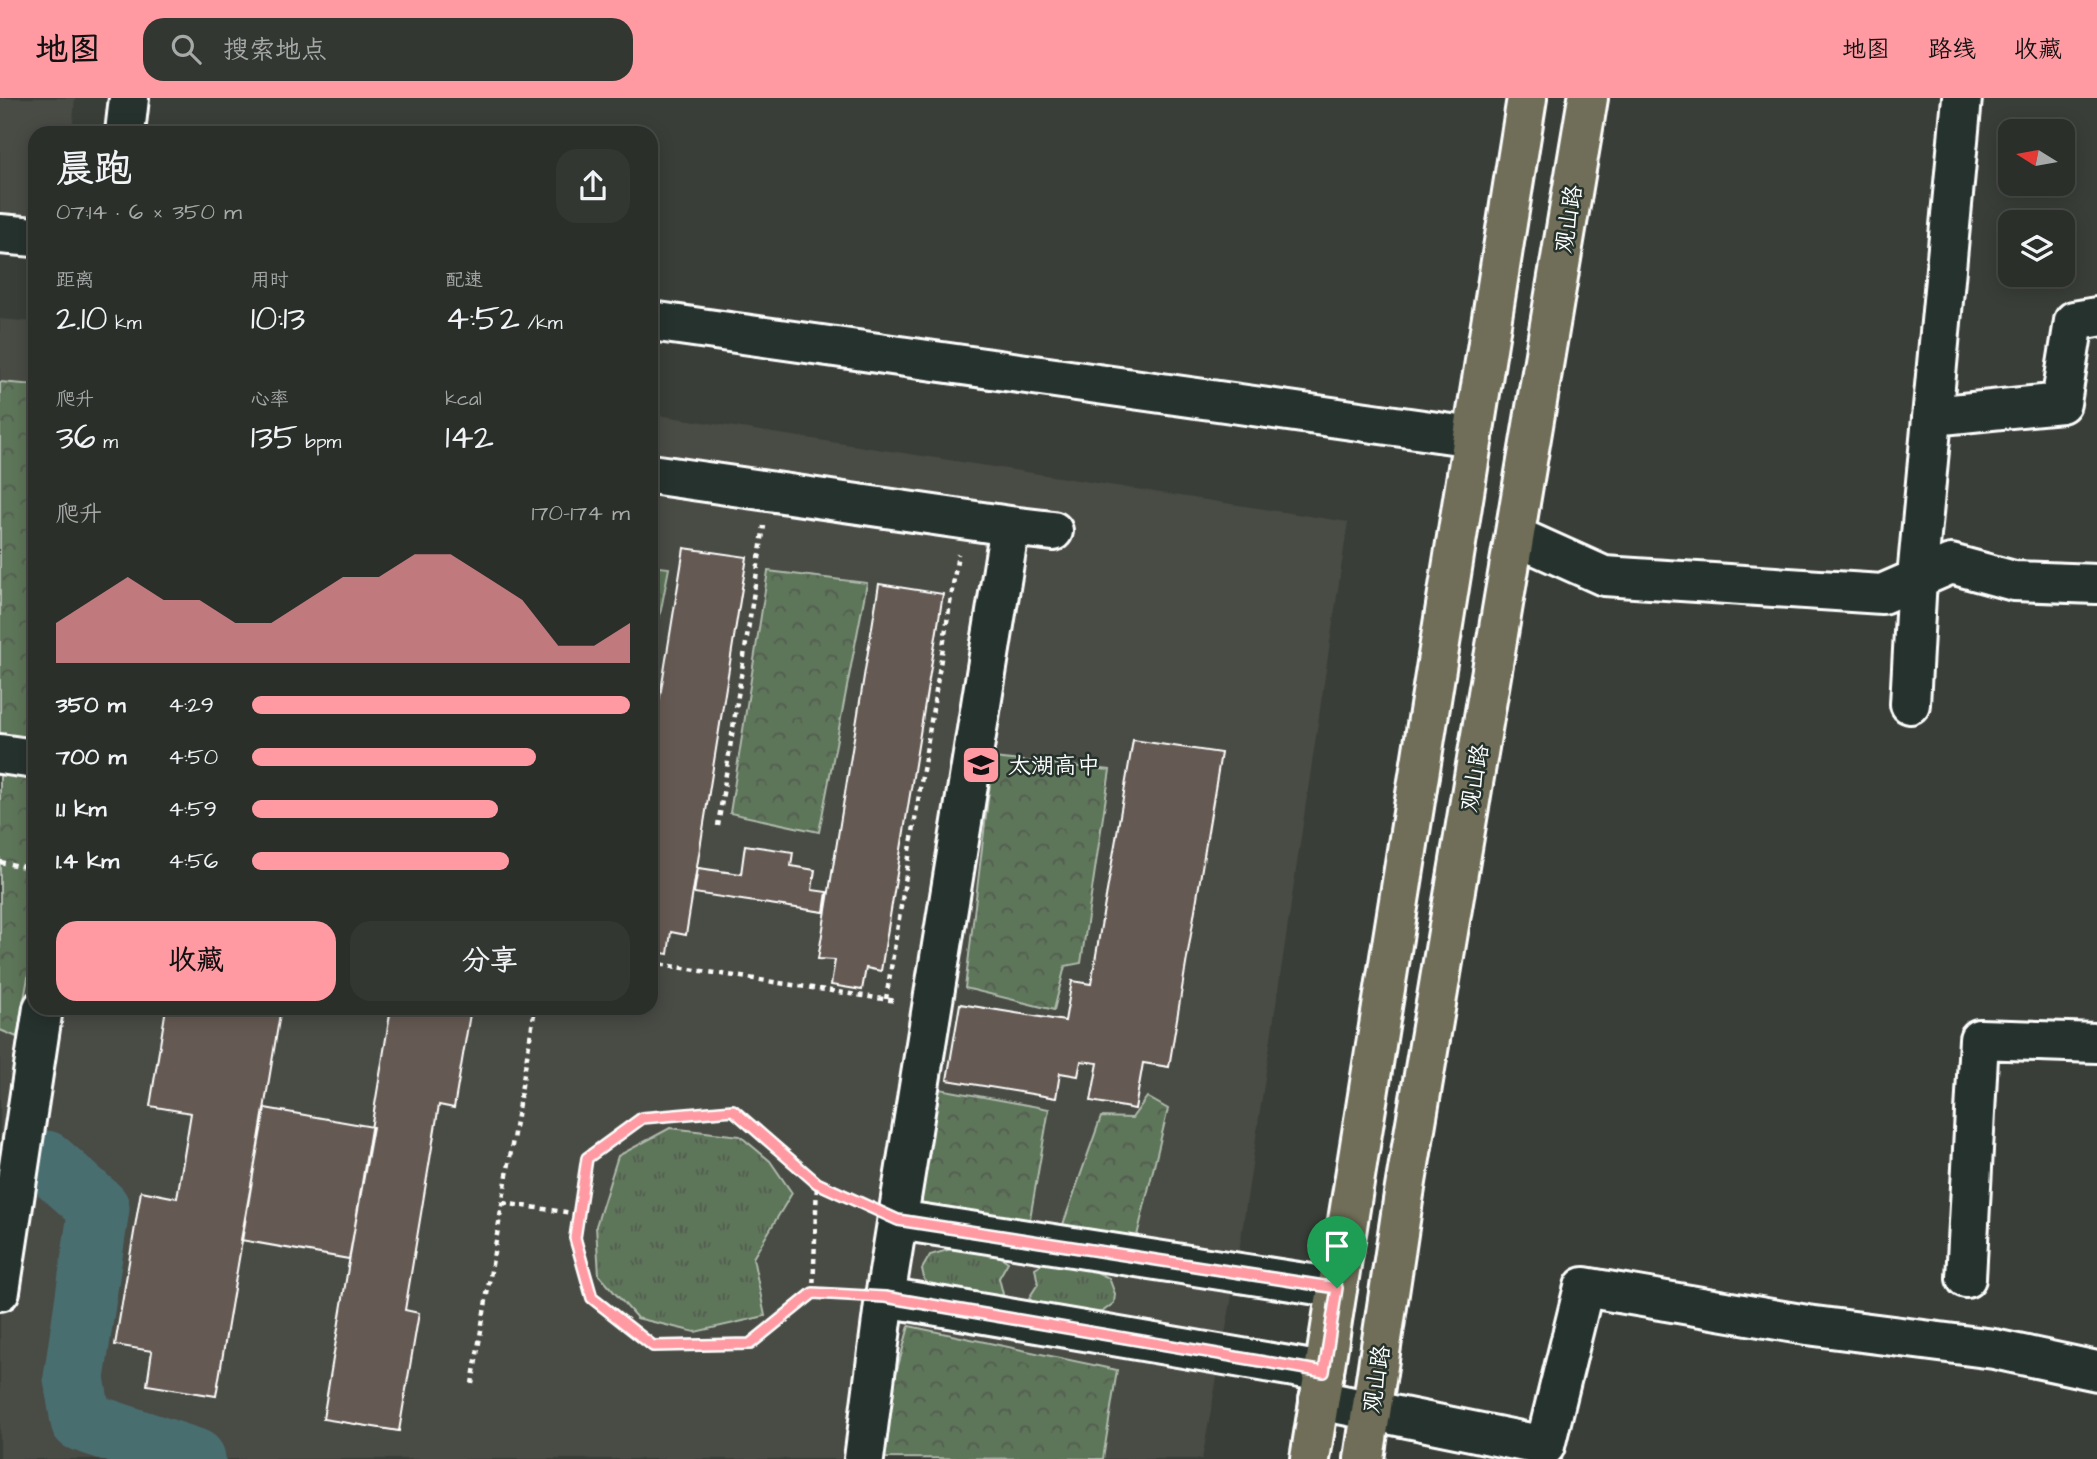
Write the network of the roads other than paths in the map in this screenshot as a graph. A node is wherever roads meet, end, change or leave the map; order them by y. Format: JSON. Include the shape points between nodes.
{"nodes":[{"id":1,"x":129,"y":98,"type":"edge"},
{"id":2,"x":1527,"y":98,"type":"edge"},
{"id":3,"x":1588,"y":98,"type":"edge"},
{"id":4,"x":1962,"y":98,"type":"edge"},
{"id":5,"x":126,"y":126,"type":"edge"},
{"id":6,"x":0,"y":234,"type":"edge"},
{"id":7,"x":28,"y":236,"type":"edge"},
{"id":8,"x":2097,"y":317,"type":"edge"},
{"id":9,"x":658,"y":322,"type":"edge"},
{"id":10,"x":1933,"y":416,"type":"junction"},
{"id":11,"x":1473,"y":437,"type":"junction"},
{"id":12,"x":658,"y":475,"type":"edge"},
{"id":13,"x":1010,"y":526,"type":"junction"},
{"id":14,"x":1053,"y":531,"type":"dead end"},
{"id":15,"x":1515,"y":536,"type":"junction"},
{"id":16,"x":1917,"y":578,"type":"junction"},
{"id":17,"x":2097,"y":584,"type":"edge"},
{"id":18,"x":1910,"y":704,"type":"dead end"},
{"id":19,"x":0,"y":754,"type":"edge"},
{"id":20,"x":28,"y":758,"type":"edge"},
{"id":21,"x":41,"y":1015,"type":"edge"},
{"id":22,"x":2097,"y":1043,"type":"edge"},
{"id":23,"x":10,"y":1149,"type":"edge"},
{"id":24,"x":898,"y":1220,"type":"junction"},
{"id":25,"x":1966,"y":1278,"type":"dead end"},
{"id":26,"x":1337,"y":1288,"type":"junction"},
{"id":27,"x":0,"y":1291,"type":"edge"},
{"id":28,"x":885,"y":1297,"type":"junction"},
{"id":29,"x":2097,"y":1371,"type":"edge"},
{"id":30,"x":1321,"y":1386,"type":"junction"},
{"id":31,"x":1371,"y":1411,"type":"junction"},
{"id":32,"x":1545,"y":1452,"type":"edge"},
{"id":33,"x":864,"y":1459,"type":"edge"},
{"id":34,"x":1310,"y":1459,"type":"edge"},
{"id":35,"x":1364,"y":1459,"type":"edge"}],
"edges":[{"from":1,"to":5,"type":"street"},
{"from":2,"to":11,"type":"main road"},
{"from":3,"to":15,"type":"main road","name":"观山路"},
{"from":4,"to":10,"type":"street"},
{"from":6,"to":7,"type":"street"},
{"from":8,"to":10,"type":"street","via":[[2074,321],[2061,403]]},
{"from":9,"to":11,"type":"street"},
{"from":10,"to":16,"type":"street"},
{"from":11,"to":26,"type":"main road"},
{"from":12,"to":13,"type":"street"},
{"from":13,"to":14,"type":"street"},
{"from":13,"to":24,"type":"street"},
{"from":15,"to":16,"type":"street","via":[[1604,576],[1882,594]]},
{"from":15,"to":31,"type":"main road","name":"观山路"},
{"from":16,"to":17,"type":"street","via":[[1951,564],[2014,581]]},
{"from":16,"to":18,"type":"street"},
{"from":19,"to":20,"type":"street"},
{"from":21,"to":23,"type":"street"},
{"from":22,"to":25,"type":"street","via":[[1979,1039]]},
{"from":23,"to":27,"type":"street"},
{"from":24,"to":26,"type":"street"},
{"from":24,"to":28,"type":"street"},
{"from":26,"to":30,"type":"main road"},
{"from":28,"to":30,"type":"street"},
{"from":28,"to":33,"type":"street"},
{"from":29,"to":32,"type":"street","via":[[1994,1349],[1807,1325],[1584,1287]]},
{"from":30,"to":31,"type":"street"},
{"from":30,"to":34,"type":"main road"},
{"from":31,"to":32,"type":"street"},
{"from":31,"to":35,"type":"main road","name":"观山路"}]}
